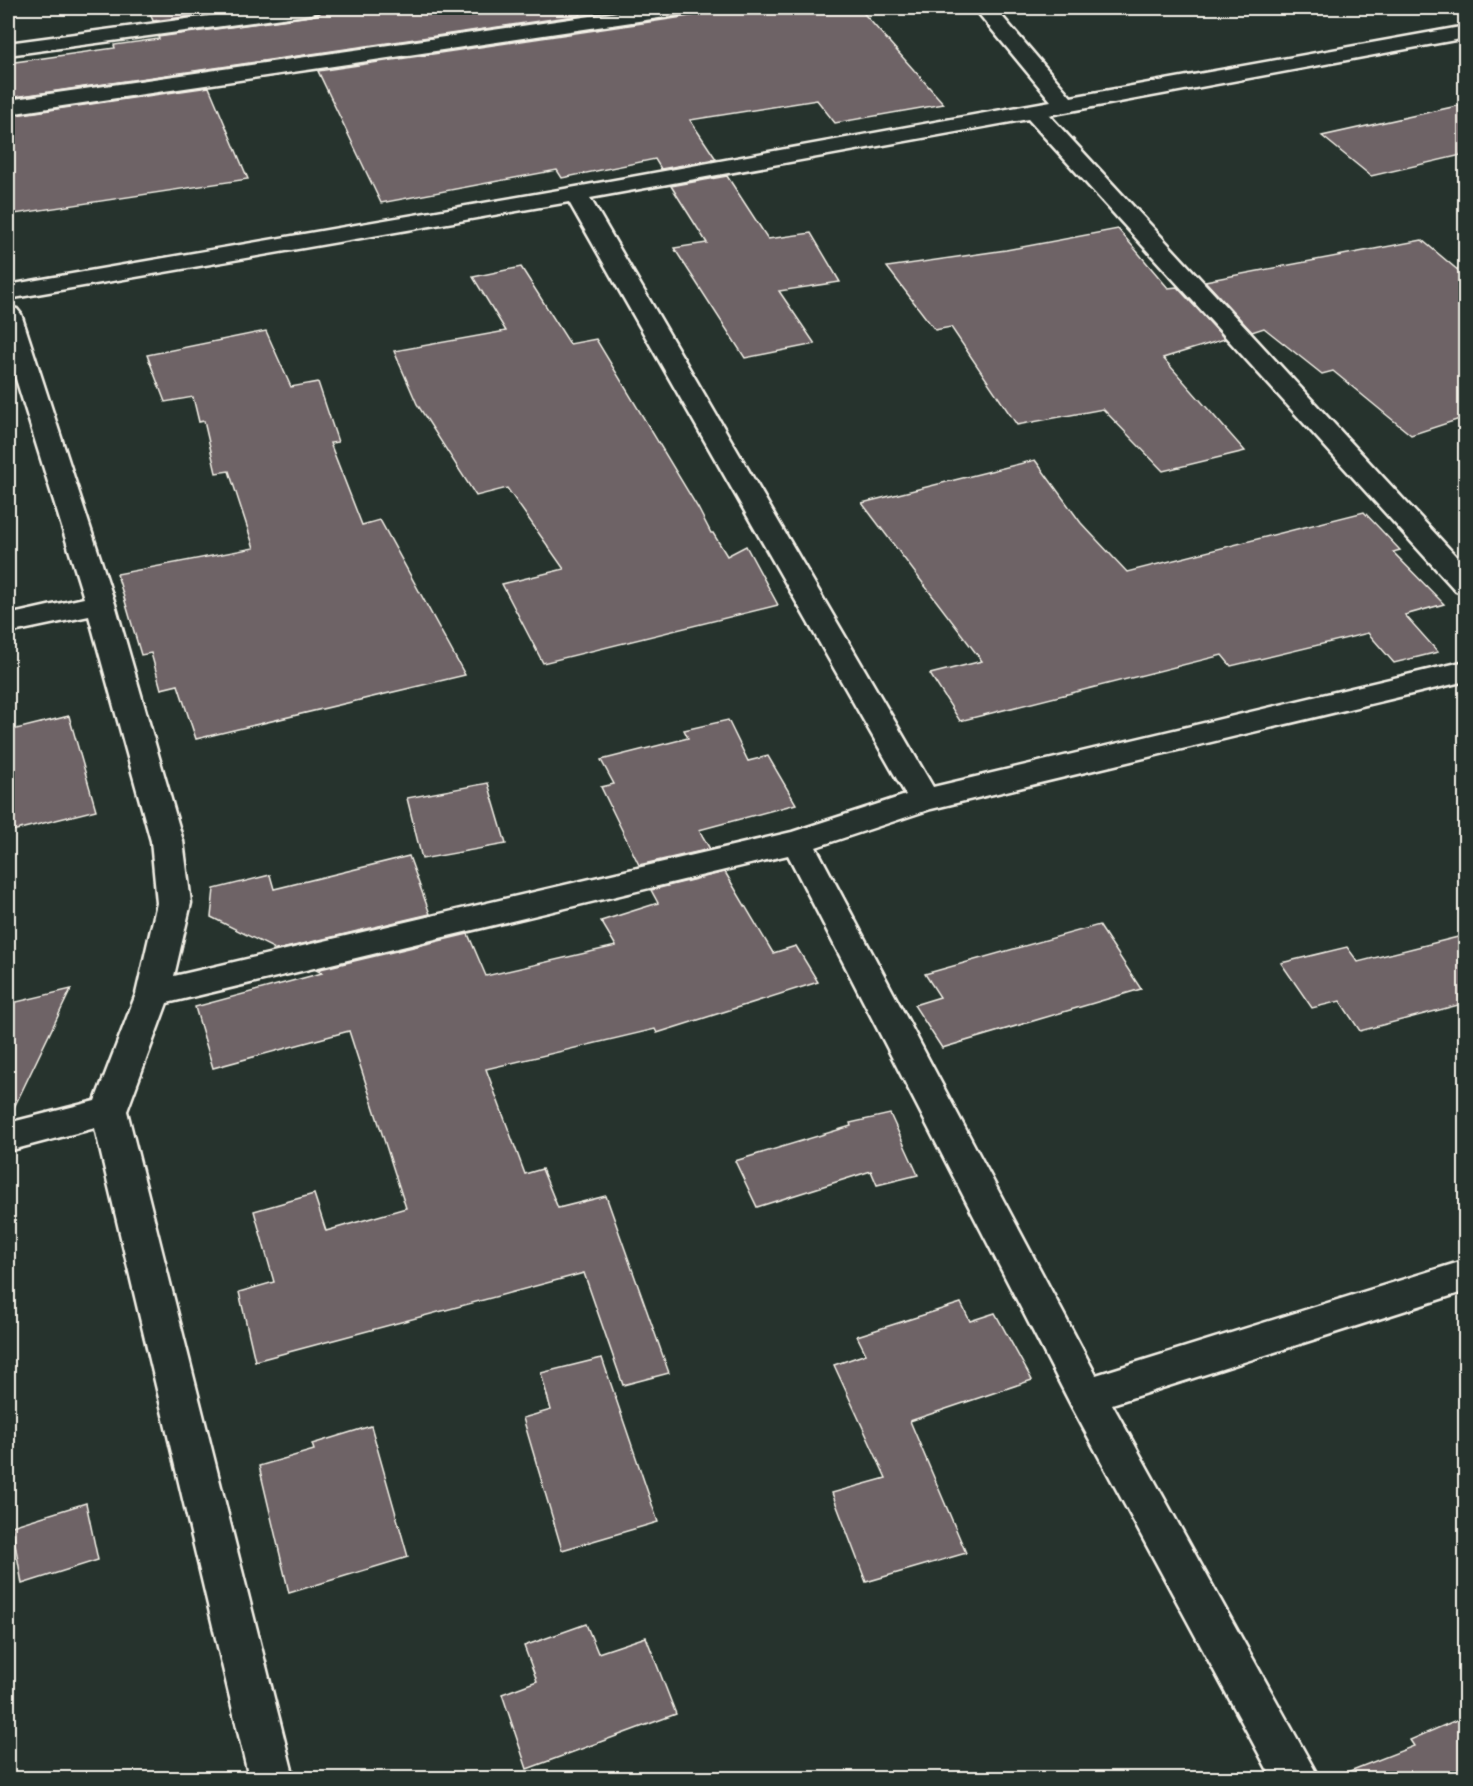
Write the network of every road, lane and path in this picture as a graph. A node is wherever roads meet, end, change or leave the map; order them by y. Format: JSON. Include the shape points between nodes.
{"nodes":[{"id":1,"x":311,"y":8,"type":"edge"},
{"id":2,"x":686,"y":8,"type":"edge"},
{"id":3,"x":984,"y":8,"type":"edge"},
{"id":4,"x":1455,"y":33,"type":"edge"},
{"id":5,"x":8,"y":49,"type":"edge"},
{"id":6,"x":1466,"y":51,"type":"edge"},
{"id":7,"x":1065,"y":104,"type":"junction"},
{"id":8,"x":8,"y":107,"type":"edge"},
{"id":9,"x":1033,"y":111,"type":"junction"},
{"id":10,"x":576,"y":194,"type":"junction"},
{"id":11,"x":8,"y":292,"type":"edge"},
{"id":12,"x":8,"y":314,"type":"edge"},
{"id":13,"x":1466,"y":585,"type":"edge"},
{"id":14,"x":100,"y":604,"type":"junction"},
{"id":15,"x":8,"y":624,"type":"edge"},
{"id":16,"x":1466,"y":671,"type":"edge"},
{"id":17,"x":925,"y":800,"type":"junction"},
{"id":18,"x":797,"y":842,"type":"junction"},
{"id":19,"x":153,"y":994,"type":"junction"},
{"id":20,"x":109,"y":1111,"type":"junction"},
{"id":21,"x":8,"y":1137,"type":"edge"},
{"id":22,"x":1466,"y":1275,"type":"edge"},
{"id":23,"x":1086,"y":1395,"type":"junction"},
{"id":24,"x":271,"y":1779,"type":"edge"},
{"id":25,"x":1296,"y":1779,"type":"edge"}],
"edges":[{"from":1,"to":5,"type":"street"},
{"from":2,"to":8,"type":"street"},
{"from":3,"to":7,"type":"street"},
{"from":4,"to":6,"type":"street"},
{"from":4,"to":7,"type":"street"},
{"from":7,"to":9,"type":"street"},
{"from":9,"to":10,"type":"street"},
{"from":9,"to":13,"type":"street"},
{"from":10,"to":11,"type":"street"},
{"from":10,"to":17,"type":"street"},
{"from":12,"to":14,"type":"street"},
{"from":14,"to":15,"type":"street"},
{"from":14,"to":19,"type":"street","via":[[167,842],[174,903]]},
{"from":16,"to":17,"type":"street"},
{"from":17,"to":18,"type":"street"},
{"from":18,"to":19,"type":"street"},
{"from":18,"to":23,"type":"street"},
{"from":19,"to":20,"type":"street"},
{"from":20,"to":21,"type":"street"},
{"from":20,"to":24,"type":"street"},
{"from":22,"to":23,"type":"street"},
{"from":23,"to":25,"type":"street"}]}
